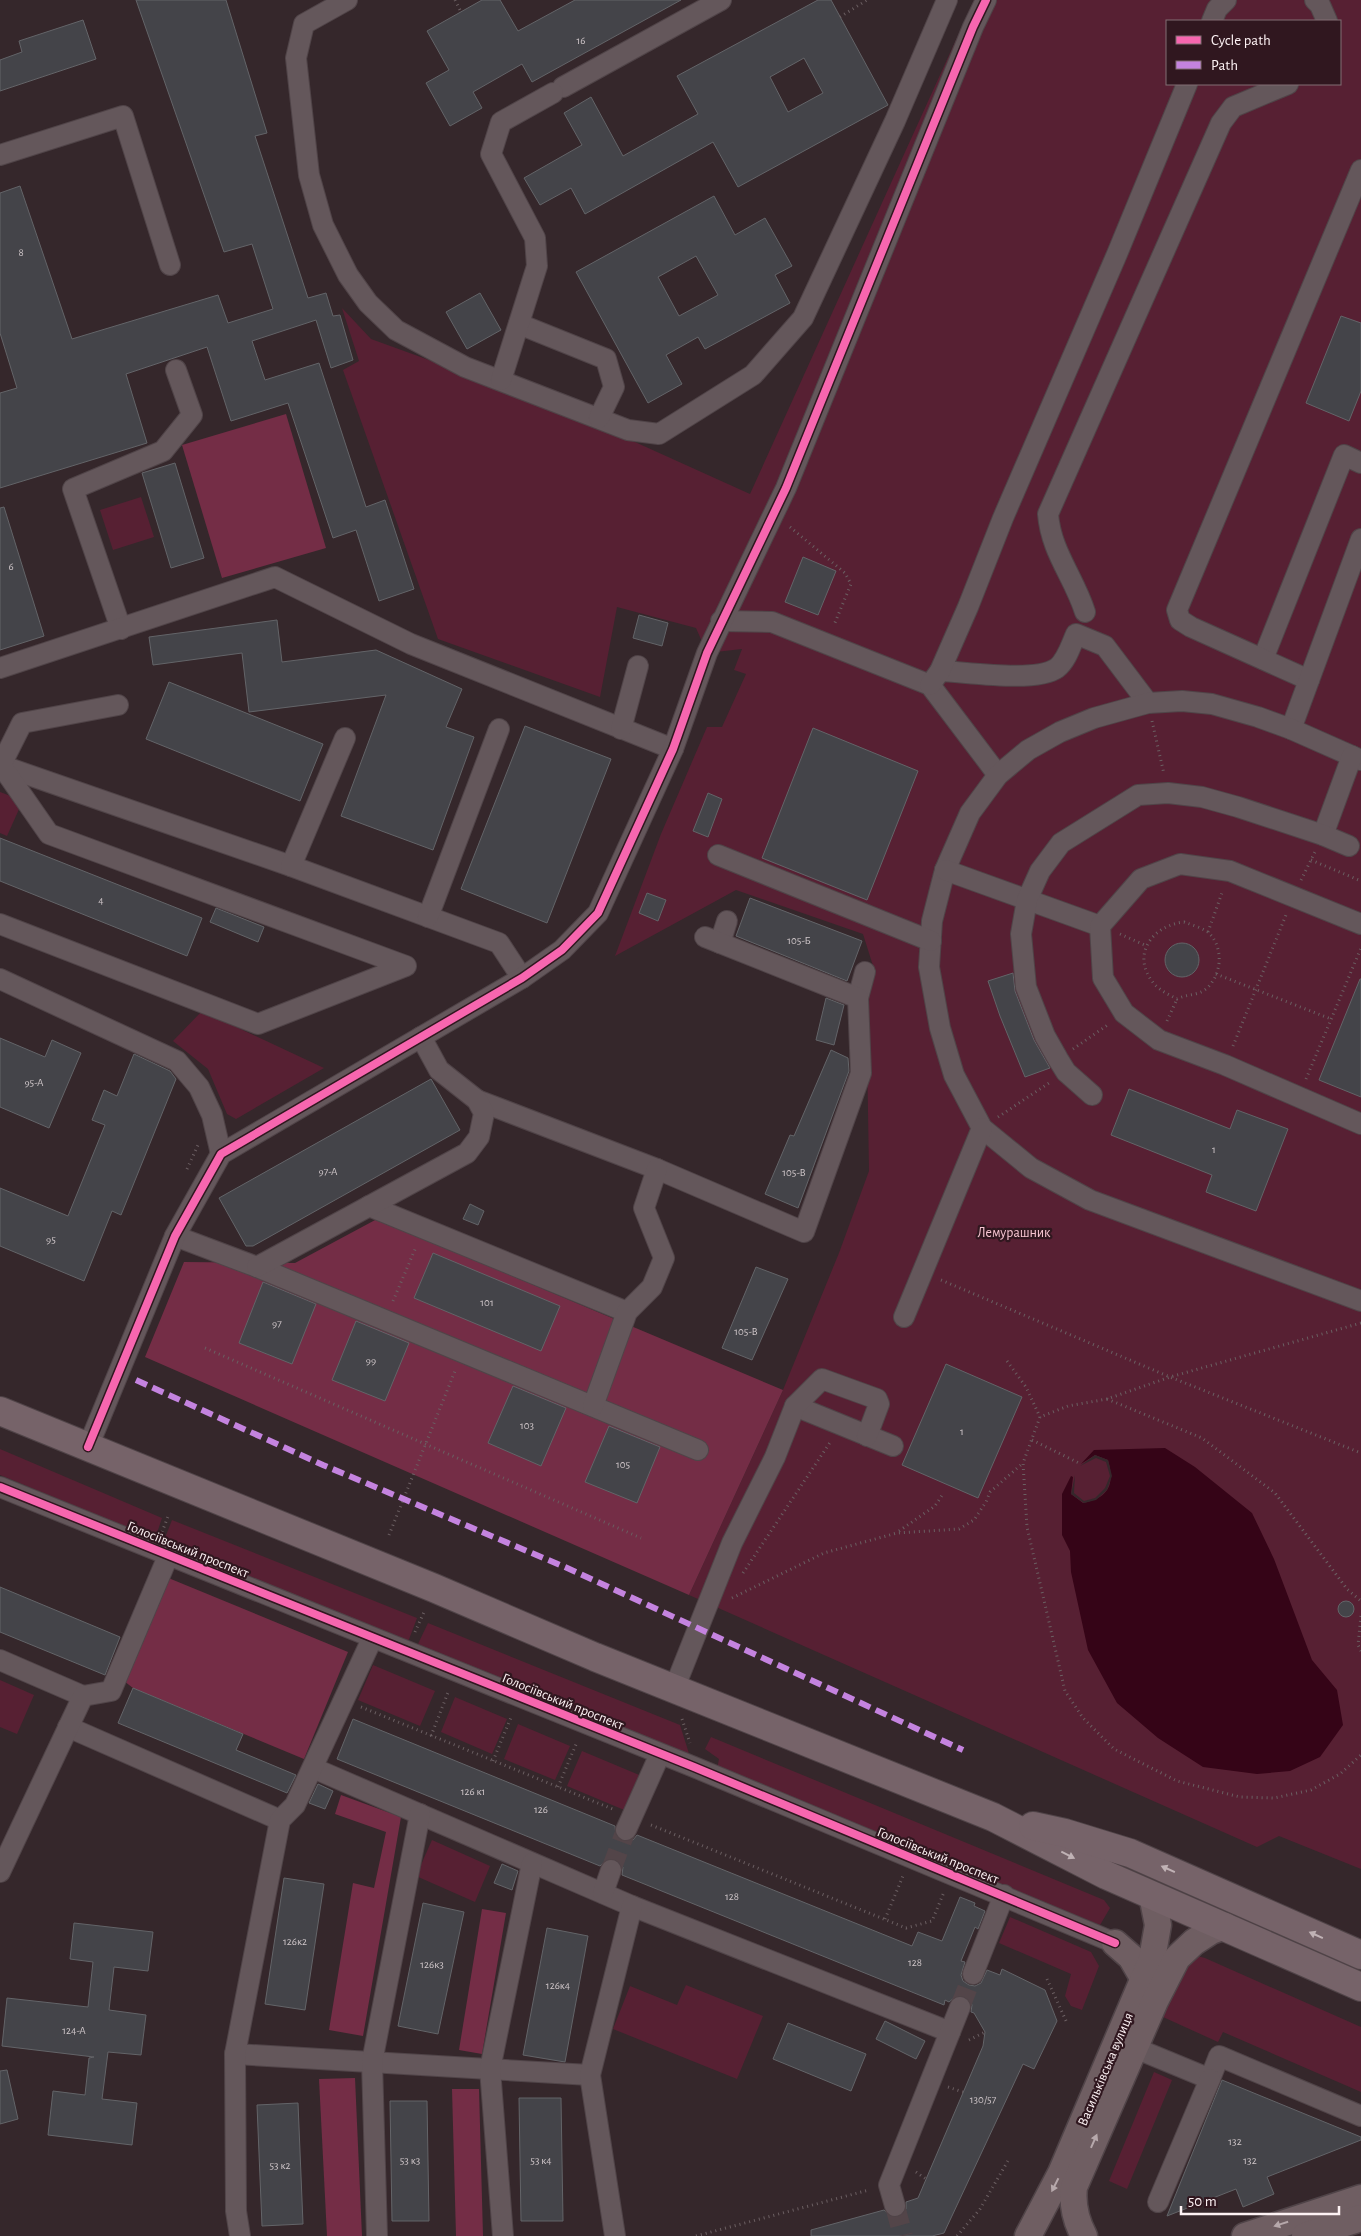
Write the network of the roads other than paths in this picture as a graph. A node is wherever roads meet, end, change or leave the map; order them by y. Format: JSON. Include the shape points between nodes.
{"nodes":[{"id":1,"x":346,"y":0,"type":"edge"},
{"id":2,"x":720,"y":0,"type":"edge"},
{"id":3,"x":986,"y":0,"type":"edge"},
{"id":4,"x":1226,"y":0,"type":"edge"},
{"id":5,"x":1315,"y":0,"type":"edge"},
{"id":6,"x":944,"y":1,"type":"edge"},
{"id":7,"x":1212,"y":20,"type":"edge"},
{"id":8,"x":1327,"y":20,"type":"edge"},
{"id":9,"x":1187,"y":85,"type":"edge"},
{"id":10,"x":1286,"y":85,"type":"edge"},
{"id":11,"x":0,"y":155,"type":"edge"},
{"id":12,"x":1361,"y":170,"type":"edge"},
{"id":13,"x":170,"y":264,"type":"dead end"},
{"id":14,"x":519,"y":324,"type":"junction"},
{"id":15,"x":176,"y":370,"type":"dead end"},
{"id":16,"x":501,"y":380,"type":"junction"},
{"id":17,"x":599,"y":418,"type":"junction"},
{"id":18,"x":1361,"y":463,"type":"edge"},
{"id":19,"x":1361,"y":539,"type":"edge"},
{"id":20,"x":1085,"y":612,"type":"dead end"},
{"id":21,"x":721,"y":621,"type":"junction"},
{"id":22,"x":120,"y":629,"type":"junction"},
{"id":23,"x":1262,"y":658,"type":"junction"},
{"id":24,"x":638,"y":666,"type":"dead end"},
{"id":25,"x":0,"y":668,"type":"edge"},
{"id":26,"x":935,"y":678,"type":"junction"},
{"id":27,"x":1309,"y":680,"type":"junction"},
{"id":28,"x":1148,"y":703,"type":"junction"},
{"id":29,"x":118,"y":705,"type":"dead end"},
{"id":30,"x":621,"y":728,"type":"junction"},
{"id":31,"x":498,"y":729,"type":"dead end"},
{"id":32,"x":1291,"y":729,"type":"junction"},
{"id":33,"x":345,"y":738,"type":"dead end"},
{"id":34,"x":673,"y":749,"type":"junction"},
{"id":35,"x":1356,"y":758,"type":"edge"},
{"id":36,"x":0,"y":765,"type":"edge"},
{"id":37,"x":998,"y":775,"type":"junction"},
{"id":38,"x":1324,"y":835,"type":"junction"},
{"id":39,"x":1349,"y":846,"type":"dead end"},
{"id":40,"x":718,"y":855,"type":"dead end"},
{"id":41,"x":291,"y":866,"type":"junction"},
{"id":42,"x":945,"y":870,"type":"junction"},
{"id":43,"x":1027,"y":900,"type":"junction"},
{"id":44,"x":428,"y":916,"type":"junction"},
{"id":45,"x":727,"y":921,"type":"dead end"},
{"id":46,"x":0,"y":924,"type":"edge"},
{"id":47,"x":1361,"y":924,"type":"edge"},
{"id":48,"x":1100,"y":926,"type":"junction"},
{"id":49,"x":931,"y":941,"type":"junction"},
{"id":50,"x":866,"y":972,"type":"dead end"},
{"id":51,"x":522,"y":978,"type":"junction"},
{"id":52,"x":0,"y":979,"type":"edge"},
{"id":53,"x":858,"y":998,"type":"junction"},
{"id":54,"x":421,"y":1037,"type":"junction"},
{"id":55,"x":1092,"y":1095,"type":"dead end"},
{"id":56,"x":477,"y":1100,"type":"junction"},
{"id":57,"x":1361,"y":1124,"type":"edge"},
{"id":58,"x":982,"y":1128,"type":"junction"},
{"id":59,"x":221,"y":1154,"type":"junction"},
{"id":60,"x":658,"y":1168,"type":"junction"},
{"id":61,"x":369,"y":1206,"type":"junction"},
{"id":62,"x":175,"y":1236,"type":"junction"},
{"id":63,"x":257,"y":1267,"type":"junction"},
{"id":64,"x":1361,"y":1301,"type":"edge"},
{"id":65,"x":628,"y":1312,"type":"junction"},
{"id":66,"x":904,"y":1317,"type":"dead end"},
{"id":67,"x":593,"y":1406,"type":"junction"},
{"id":68,"x":795,"y":1406,"type":"junction"},
{"id":69,"x":0,"y":1411,"type":"edge"},
{"id":70,"x":867,"y":1436,"type":"junction"},
{"id":71,"x":893,"y":1446,"type":"dead end"},
{"id":72,"x":88,"y":1447,"type":"junction"},
{"id":73,"x":698,"y":1450,"type":"dead end"},
{"id":74,"x":0,"y":1487,"type":"edge"},
{"id":75,"x":168,"y":1554,"type":"junction"},
{"id":76,"x":372,"y":1638,"type":"junction"},
{"id":77,"x":0,"y":1660,"type":"edge"},
{"id":78,"x":674,"y":1689,"type":"junction"},
{"id":79,"x":83,"y":1696,"type":"junction"},
{"id":80,"x":68,"y":1727,"type":"junction"},
{"id":81,"x":660,"y":1754,"type":"junction"},
{"id":82,"x":313,"y":1768,"type":"junction"},
{"id":83,"x":420,"y":1814,"type":"junction"},
{"id":84,"x":993,"y":1817,"type":"junction"},
{"id":85,"x":280,"y":1820,"type":"junction"},
{"id":86,"x":629,"y":1824,"type":"tunnel mouth"},
{"id":87,"x":7,"y":1841,"type":"edge"},
{"id":88,"x":532,"y":1863,"type":"junction"},
{"id":89,"x":611,"y":1870,"type":"tunnel mouth"},
{"id":90,"x":0,"y":1872,"type":"edge"},
{"id":91,"x":602,"y":1893,"type":"junction"},
{"id":92,"x":1004,"y":1895,"type":"junction"},
{"id":93,"x":1152,"y":1895,"type":"junction"},
{"id":94,"x":632,"y":1906,"type":"junction"},
{"id":95,"x":1225,"y":1926,"type":"junction"},
{"id":96,"x":1116,"y":1943,"type":"joint"},
{"id":97,"x":1361,"y":1955,"type":"edge"},
{"id":98,"x":1178,"y":1958,"type":"junction"},
{"id":99,"x":1148,"y":1968,"type":"junction"},
{"id":100,"x":973,"y":1974,"type":"tunnel mouth"},
{"id":101,"x":1361,"y":1987,"type":"edge"},
{"id":102,"x":960,"y":2008,"type":"tunnel mouth"},
{"id":103,"x":1150,"y":2015,"type":"junction"},
{"id":104,"x":950,"y":2032,"type":"junction"},
{"id":105,"x":1136,"y":2048,"type":"junction"},
{"id":106,"x":235,"y":2054,"type":"junction"},
{"id":107,"x":372,"y":2062,"type":"junction"},
{"id":108,"x":490,"y":2069,"type":"junction"},
{"id":109,"x":590,"y":2075,"type":"junction"},
{"id":110,"x":1210,"y":2079,"type":"junction"},
{"id":111,"x":1361,"y":2116,"type":"edge"},
{"id":112,"x":1361,"y":2198,"type":"edge"},
{"id":113,"x":1158,"y":2202,"type":"dead end"},
{"id":114,"x":895,"y":2206,"type":"tunnel mouth"},
{"id":115,"x":1361,"y":2218,"type":"edge"},
{"id":116,"x":240,"y":2236,"type":"edge"},
{"id":117,"x":377,"y":2236,"type":"edge"},
{"id":118,"x":503,"y":2236,"type":"edge"},
{"id":119,"x":615,"y":2236,"type":"edge"},
{"id":120,"x":1028,"y":2236,"type":"edge"},
{"id":121,"x":1084,"y":2236,"type":"edge"},
{"id":122,"x":1245,"y":2236,"type":"edge"},
{"id":123,"x":1305,"y":2236,"type":"edge"}],
"edges":[{"from":1,"to":16,"type":"street","via":[[304,24],[296,58],[308,175],[323,224],[348,275],[368,303],[396,330],[465,367]]},
{"from":2,"to":14,"type":"street","via":[[501,122],[491,154],[535,238],[536,266]]},
{"from":3,"to":21,"type":"street","via":[[778,504]]},
{"from":4,"to":7,"type":"street"},
{"from":5,"to":8,"type":"street"},
{"from":6,"to":17,"type":"street","via":[[895,120],[803,318],[753,375],[659,434],[628,430]]},
{"from":9,"to":26,"type":"street"},
{"from":10,"to":20,"type":"street","via":[[1233,107],[1221,123],[1048,514],[1052,540]]},
{"from":11,"to":13,"type":"street","via":[[123,116]]},
{"from":12,"to":23,"type":"street","via":[[1178,605],[1180,620],[1190,627]]},
{"from":14,"to":16,"type":"street"},
{"from":14,"to":17,"type":"street","via":[[606,359],[614,387]]},
{"from":15,"to":22,"type":"street","via":[[192,415],[163,451],[73,489]]},
{"from":16,"to":17,"type":"street"},
{"from":18,"to":23,"type":"street","via":[[1344,455]]},
{"from":19,"to":27,"type":"street"},
{"from":21,"to":26,"type":"street","via":[[772,622],[826,644]]},
{"from":21,"to":34,"type":"street","via":[[706,653]]},
{"from":22,"to":25,"type":"street"},
{"from":22,"to":30,"type":"street","via":[[275,577],[411,644]]},
{"from":23,"to":27,"type":"street"},
{"from":24,"to":30,"type":"street"},
{"from":26,"to":28,"type":"street","via":[[1030,676],[1046,672],[1064,660],[1076,634],[1105,646]]},
{"from":26,"to":37,"type":"street"},
{"from":27,"to":32,"type":"street"},
{"from":28,"to":32,"type":"street","via":[[1182,701],[1212,704]]},
{"from":28,"to":37,"type":"street","via":[[1094,718],[1060,732],[1028,750]]},
{"from":29,"to":36,"type":"street","via":[[22,723]]},
{"from":30,"to":34,"type":"street"},
{"from":31,"to":44,"type":"street"},
{"from":32,"to":35,"type":"street"},
{"from":33,"to":41,"type":"street"},
{"from":34,"to":51,"type":"street","via":[[598,913],[562,950]]},
{"from":35,"to":38,"type":"street"},
{"from":36,"to":41,"type":"street"},
{"from":36,"to":46,"type":"street","via":[[49,834],[406,966],[258,1024]]},
{"from":37,"to":42,"type":"street","via":[[970,813]]},
{"from":38,"to":39,"type":"street"},
{"from":38,"to":43,"type":"street","via":[[1202,798],[1168,793],[1138,795],[1061,843],[1040,871]]},
{"from":40,"to":49,"type":"street"},
{"from":41,"to":44,"type":"street"},
{"from":42,"to":43,"type":"street"},
{"from":42,"to":49,"type":"street","via":[[932,921]]},
{"from":43,"to":48,"type":"street"},
{"from":43,"to":55,"type":"street","via":[[1021,934],[1026,987],[1045,1036],[1058,1059],[1066,1072]]},
{"from":44,"to":51,"type":"street","via":[[499,943]]},
{"from":45,"to":53,"type":"street","via":[[712,940]]},
{"from":47,"to":48,"type":"street","via":[[1230,871],[1180,864],[1141,879]]},
{"from":48,"to":57,"type":"street","via":[[1103,978],[1124,1013],[1159,1040]]},
{"from":49,"to":58,"type":"street","via":[[929,967],[940,1028],[954,1075]]},
{"from":50,"to":53,"type":"street"},
{"from":51,"to":54,"type":"street"},
{"from":52,"to":59,"type":"street","via":[[177,1061],[199,1087],[212,1116]]},
{"from":53,"to":60,"type":"street","via":[[861,1073],[804,1232]]},
{"from":54,"to":56,"type":"street","via":[[439,1070]]},
{"from":54,"to":59,"type":"street"},
{"from":56,"to":60,"type":"street"},
{"from":56,"to":61,"type":"street","via":[[484,1113],[479,1137],[467,1153]]},
{"from":58,"to":64,"type":"street","via":[[1030,1168],[1090,1200]]},
{"from":58,"to":66,"type":"street"},
{"from":59,"to":62,"type":"street"},
{"from":60,"to":65,"type":"street","via":[[644,1208],[664,1258],[652,1287]]},
{"from":61,"to":63,"type":"street"},
{"from":61,"to":65,"type":"street"},
{"from":62,"to":63,"type":"street"},
{"from":62,"to":72,"type":"street"},
{"from":63,"to":67,"type":"street"},
{"from":65,"to":67,"type":"street"},
{"from":67,"to":73,"type":"street"},
{"from":68,"to":70,"type":"street"},
{"from":68,"to":70,"type":"street","via":[[822,1378],[876,1399],[879,1404]]},
{"from":68,"to":78,"type":"street","via":[[775,1457],[732,1543]]},
{"from":69,"to":72,"type":"highway"},
{"from":70,"to":71,"type":"street"},
{"from":72,"to":78,"type":"highway"},
{"from":74,"to":75,"type":"street","name":"Голосіївський проспект"},
{"from":75,"to":76,"type":"street","name":"Голосіївський проспект"},
{"from":75,"to":79,"type":"street","via":[[112,1691]]},
{"from":76,"to":81,"type":"street","name":"Голосіївський проспект"},
{"from":76,"to":82,"type":"street"},
{"from":77,"to":79,"type":"street"},
{"from":78,"to":84,"type":"highway"},
{"from":79,"to":80,"type":"street"},
{"from":80,"to":85,"type":"street"},
{"from":80,"to":87,"type":"street"},
{"from":81,"to":86,"type":"street"},
{"from":81,"to":92,"type":"street","name":"Голосіївський проспект"},
{"from":82,"to":83,"type":"street"},
{"from":82,"to":85,"type":"street","via":[[295,1805]]},
{"from":83,"to":88,"type":"street"},
{"from":83,"to":107,"type":"street"},
{"from":84,"to":93,"type":"highway","one_way":true},
{"from":97,"to":84,"type":"highway","one_way":true,"via":[[1130,1853],[1065,1833]]},
{"from":85,"to":106,"type":"street"},
{"from":87,"to":90,"type":"street"},
{"from":88,"to":91,"type":"street"},
{"from":88,"to":108,"type":"street"},
{"from":89,"to":91,"type":"street"},
{"from":91,"to":94,"type":"street"},
{"from":92,"to":96,"type":"street","name":"Голосіївський проспект"},
{"from":92,"to":100,"type":"street"},
{"from":93,"to":95,"type":"highway"},
{"from":93,"to":99,"type":"main road","name":"Васильківська вулиця","via":[[1158,1925]]},
{"from":94,"to":104,"type":"street"},
{"from":94,"to":109,"type":"street"},
{"from":95,"to":98,"type":"main road","via":[[1194,1942]]},
{"from":95,"to":101,"type":"highway"},
{"from":96,"to":99,"type":"main road"},
{"from":98,"to":99,"type":"main road"},
{"from":98,"to":103,"type":"main road"},
{"from":99,"to":103,"type":"main road"},
{"from":99,"to":120,"type":"main road","name":"Васильківська вулиця","one_way":true,"via":[[1061,2173]]},
{"from":102,"to":104,"type":"street"},
{"from":103,"to":105,"type":"main road"},
{"from":104,"to":114,"type":"street","via":[[889,2185]]},
{"from":105,"to":110,"type":"street"},
{"from":121,"to":105,"type":"main road","one_way":true,"via":[[1073,2200],[1074,2187]]},
{"from":106,"to":107,"type":"street"},
{"from":106,"to":116,"type":"street","via":[[236,2211]]},
{"from":107,"to":108,"type":"street"},
{"from":107,"to":117,"type":"street"},
{"from":108,"to":109,"type":"street"},
{"from":108,"to":118,"type":"street"},
{"from":109,"to":119,"type":"street"},
{"from":110,"to":111,"type":"street","via":[[1219,2056]]},
{"from":110,"to":113,"type":"street"},
{"from":112,"to":122,"type":"main road","one_way":true},
{"from":115,"to":123,"type":"main road"}]}
